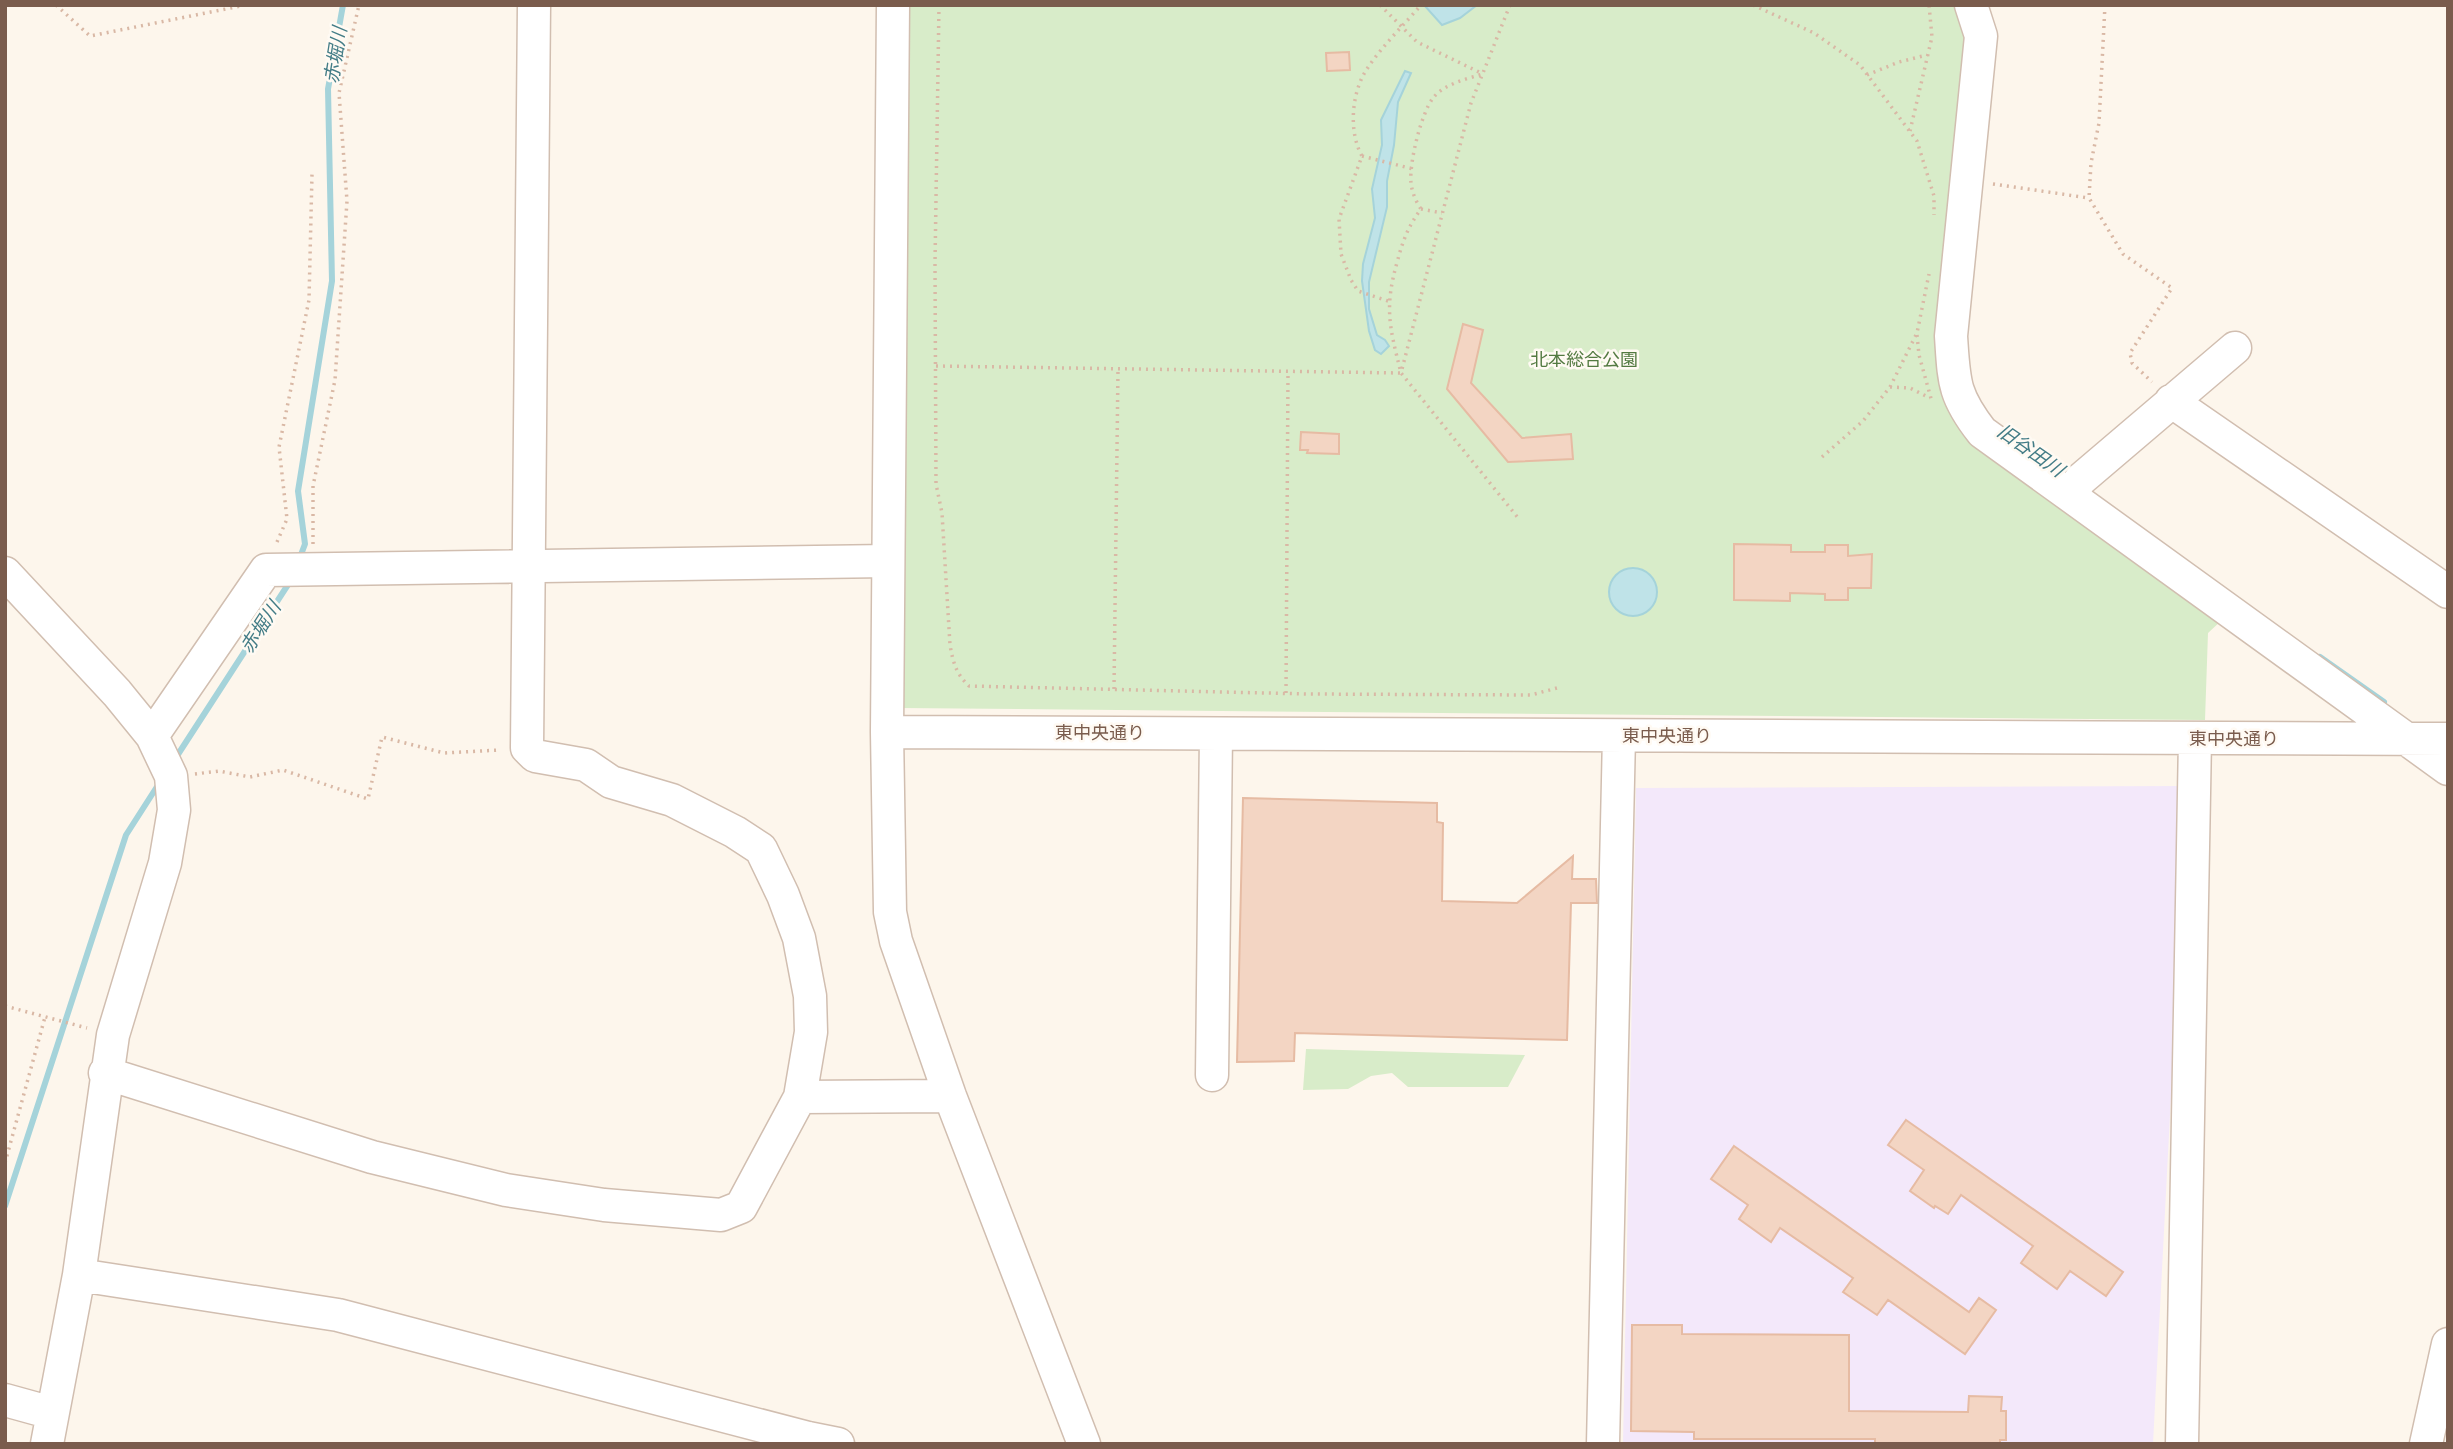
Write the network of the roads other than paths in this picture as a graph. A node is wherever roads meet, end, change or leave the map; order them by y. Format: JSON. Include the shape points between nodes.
{"nodes":[{"id":1,"x":534,"y":5,"type":"edge"},
{"id":2,"x":893,"y":5,"type":"edge"},
{"id":3,"x":1971,"y":5,"type":"edge"},
{"id":4,"x":2235,"y":348,"type":"dead end"},
{"id":5,"x":2171,"y":401,"type":"junction"},
{"id":6,"x":2071,"y":495,"type":"junction"},
{"id":7,"x":888,"y":562,"type":"junction"},
{"id":8,"x":529,"y":567,"type":"junction"},
{"id":9,"x":5,"y":573,"type":"edge"},
{"id":10,"x":2448,"y":592,"type":"edge"},
{"id":11,"x":887,"y":732,"type":"junction"},
{"id":12,"x":1216,"y":734,"type":"junction"},
{"id":13,"x":152,"y":736,"type":"junction"},
{"id":14,"x":1619,"y":736,"type":"junction"},
{"id":15,"x":2448,"y":739,"type":"edge"},
{"id":16,"x":2195,"y":740,"type":"junction"},
{"id":17,"x":2409,"y":740,"type":"junction"},
{"id":18,"x":2448,"y":769,"type":"edge"},
{"id":19,"x":106,"y":1073,"type":"junction"},
{"id":20,"x":1212,"y":1076,"type":"dead end"},
{"id":21,"x":950,"y":1096,"type":"junction"},
{"id":22,"x":800,"y":1097,"type":"junction"},
{"id":23,"x":79,"y":1275,"type":"junction"},
{"id":24,"x":2448,"y":1343,"type":"edge"},
{"id":25,"x":5,"y":1400,"type":"edge"},
{"id":26,"x":52,"y":1413,"type":"junction"},
{"id":27,"x":47,"y":1444,"type":"edge"},
{"id":28,"x":838,"y":1444,"type":"edge"},
{"id":29,"x":1084,"y":1444,"type":"edge"},
{"id":30,"x":1603,"y":1444,"type":"edge"},
{"id":31,"x":2182,"y":1444,"type":"edge"},
{"id":32,"x":2426,"y":1444,"type":"edge"}],
"edges":[{"from":1,"to":8,"type":"street"},
{"from":2,"to":7,"type":"street"},
{"from":3,"to":6,"type":"street","via":[[1981,36],[1951,336],[1954,383],[1965,410],[1982,432]]},
{"from":4,"to":5,"type":"street"},
{"from":5,"to":6,"type":"street","via":[[2080,480]]},
{"from":5,"to":10,"type":"street"},
{"from":6,"to":17,"type":"street"},
{"from":7,"to":8,"type":"street"},
{"from":7,"to":11,"type":"street"},
{"from":8,"to":13,"type":"street","via":[[266,570]]},
{"from":8,"to":22,"type":"street","via":[[527,748],[535,756],[586,765],[611,782],[673,800],[761,849],[799,938],[810,996],[811,1032]]},
{"from":9,"to":13,"type":"street"},
{"from":11,"to":12,"type":"street","name":"東中央通り"},
{"from":11,"to":21,"type":"street","via":[[890,912]]},
{"from":12,"to":14,"type":"street","name":"東中央通り"},
{"from":12,"to":20,"type":"street"},
{"from":13,"to":19,"type":"street","via":[[171,776],[174,810],[165,863],[113,1035]]},
{"from":14,"to":16,"type":"street","name":"東中央通り"},
{"from":14,"to":30,"type":"street"},
{"from":15,"to":17,"type":"street","name":"東中央通り"},
{"from":16,"to":17,"type":"street","name":"東中央通り"},
{"from":16,"to":31,"type":"street"},
{"from":17,"to":18,"type":"street"},
{"from":19,"to":22,"type":"street","via":[[372,1157],[506,1190],[604,1205],[721,1215],[741,1207]]},
{"from":19,"to":23,"type":"street"},
{"from":21,"to":22,"type":"street"},
{"from":21,"to":29,"type":"street"},
{"from":23,"to":26,"type":"street"},
{"from":23,"to":28,"type":"street","via":[[338,1315]]},
{"from":24,"to":32,"type":"street"},
{"from":25,"to":26,"type":"street"},
{"from":26,"to":27,"type":"street"}]}
